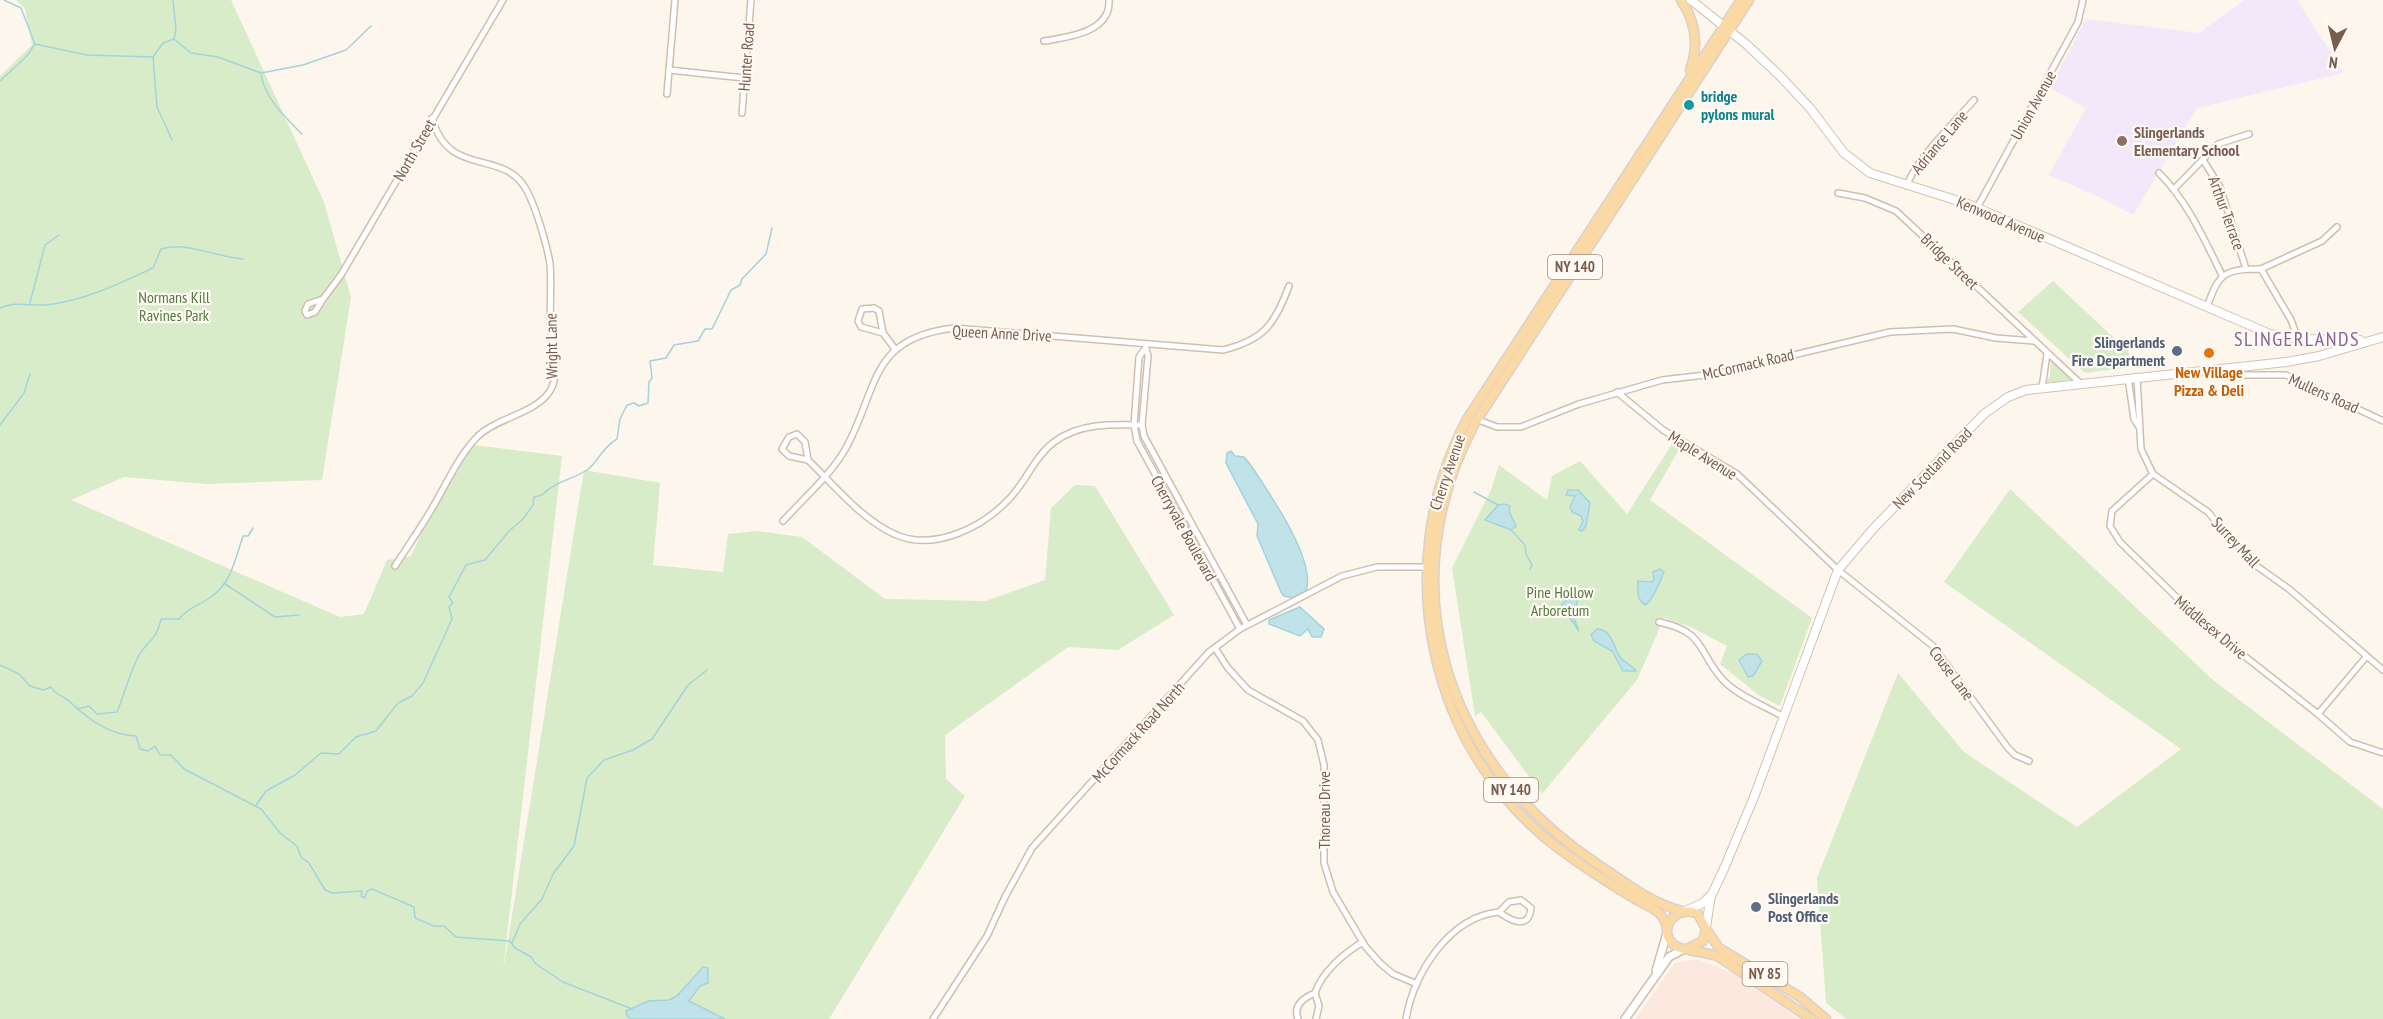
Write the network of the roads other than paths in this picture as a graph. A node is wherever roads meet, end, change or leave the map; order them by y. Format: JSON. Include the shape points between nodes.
{"nodes":[{"id":1,"x":503,"y":0,"type":"edge"},
{"id":2,"x":675,"y":0,"type":"edge"},
{"id":3,"x":750,"y":0,"type":"edge"},
{"id":4,"x":1109,"y":0,"type":"edge"},
{"id":5,"x":1681,"y":0,"type":"edge"},
{"id":6,"x":1691,"y":0,"type":"edge"},
{"id":7,"x":1741,"y":0,"type":"edge"},
{"id":8,"x":1749,"y":0,"type":"edge"},
{"id":9,"x":2083,"y":0,"type":"edge"},
{"id":10,"x":1727,"y":28,"type":"junction"},
{"id":11,"x":1044,"y":41,"type":"dead end"},
{"id":12,"x":669,"y":70,"type":"junction"},
{"id":13,"x":744,"y":78,"type":"junction"},
{"id":14,"x":1685,"y":82,"type":"junction"},
{"id":15,"x":667,"y":94,"type":"dead end"},
{"id":16,"x":1974,"y":100,"type":"dead end"},
{"id":17,"x":742,"y":113,"type":"dead end"},
{"id":18,"x":1670,"y":113,"type":"junction"},
{"id":19,"x":432,"y":118,"type":"junction"},
{"id":20,"x":2249,"y":134,"type":"dead end"},
{"id":21,"x":2203,"y":160,"type":"junction"},
{"id":22,"x":2158,"y":173,"type":"dead end"},
{"id":23,"x":1907,"y":186,"type":"junction"},
{"id":24,"x":2174,"y":189,"type":"junction"},
{"id":25,"x":1838,"y":193,"type":"dead end"},
{"id":26,"x":1977,"y":208,"type":"junction"},
{"id":27,"x":2337,"y":227,"type":"dead end"},
{"id":28,"x":2246,"y":269,"type":"junction"},
{"id":29,"x":2261,"y":269,"type":"junction"},
{"id":30,"x":2222,"y":275,"type":"junction"},
{"id":31,"x":1289,"y":286,"type":"dead end"},
{"id":32,"x":323,"y":299,"type":"dead end"},
{"id":33,"x":2207,"y":307,"type":"junction"},
{"id":34,"x":883,"y":333,"type":"junction"},
{"id":35,"x":2383,"y":337,"type":"edge"},
{"id":36,"x":2298,"y":339,"type":"junction"},
{"id":37,"x":2034,"y":341,"type":"junction"},
{"id":38,"x":2367,"y":341,"type":"junction"},
{"id":39,"x":1145,"y":347,"type":"junction"},
{"id":40,"x":895,"y":349,"type":"junction"},
{"id":41,"x":2047,"y":354,"type":"junction"},
{"id":42,"x":2230,"y":367,"type":"junction"},
{"id":43,"x":2132,"y":378,"type":"junction"},
{"id":44,"x":2081,"y":384,"type":"junction"},
{"id":45,"x":2042,"y":388,"type":"junction"},
{"id":46,"x":1617,"y":392,"type":"junction"},
{"id":47,"x":1473,"y":418,"type":"junction"},
{"id":48,"x":2383,"y":421,"type":"edge"},
{"id":49,"x":1134,"y":425,"type":"junction"},
{"id":50,"x":1142,"y":425,"type":"junction"},
{"id":51,"x":808,"y":460,"type":"junction"},
{"id":52,"x":2153,"y":474,"type":"junction"},
{"id":53,"x":825,"y":476,"type":"junction"},
{"id":54,"x":1182,"y":508,"type":"junction"},
{"id":55,"x":1175,"y":511,"type":"junction"},
{"id":56,"x":783,"y":521,"type":"dead end"},
{"id":57,"x":394,"y":566,"type":"dead end"},
{"id":58,"x":1215,"y":567,"type":"junction"},
{"id":59,"x":1430,"y":567,"type":"junction"},
{"id":60,"x":1838,"y":570,"type":"junction"},
{"id":61,"x":1208,"y":571,"type":"junction"},
{"id":62,"x":1659,"y":622,"type":"dead end"},
{"id":63,"x":1247,"y":625,"type":"junction"},
{"id":64,"x":1240,"y":629,"type":"junction"},
{"id":65,"x":1215,"y":648,"type":"junction"},
{"id":66,"x":2366,"y":657,"type":"junction"},
{"id":67,"x":2383,"y":670,"type":"edge"},
{"id":68,"x":2318,"y":714,"type":"junction"},
{"id":69,"x":1784,"y":717,"type":"junction"},
{"id":70,"x":2383,"y":753,"type":"edge"},
{"id":71,"x":2029,"y":761,"type":"dead end"},
{"id":72,"x":1712,"y":894,"type":"junction"},
{"id":73,"x":1684,"y":911,"type":"junction"},
{"id":74,"x":1499,"y":912,"type":"junction"},
{"id":75,"x":1706,"y":928,"type":"junction"},
{"id":76,"x":1667,"y":929,"type":"junction"},
{"id":77,"x":1362,"y":942,"type":"junction"},
{"id":78,"x":1686,"y":949,"type":"junction"},
{"id":79,"x":1651,"y":981,"type":"junction"},
{"id":80,"x":1417,"y":984,"type":"junction"},
{"id":81,"x":1315,"y":993,"type":"junction"},
{"id":82,"x":933,"y":1019,"type":"edge"},
{"id":83,"x":1298,"y":1019,"type":"edge"},
{"id":84,"x":1316,"y":1019,"type":"edge"},
{"id":85,"x":1406,"y":1019,"type":"edge"},
{"id":86,"x":1625,"y":1019,"type":"edge"},
{"id":87,"x":1811,"y":1019,"type":"edge"},
{"id":88,"x":1826,"y":1019,"type":"edge"}],
"edges":[{"from":1,"to":19,"type":"street","name":"North Street"},
{"from":2,"to":12,"type":"street"},
{"from":3,"to":13,"type":"street","name":"Hunter Road"},
{"from":4,"to":11,"type":"street","via":[[1105,21],[1076,34]]},
{"from":5,"to":14,"type":"main road","number":"NY 140","via":[[1696,39],[1694,59]]},
{"from":6,"to":10,"type":"main road","name":"Kenwood Avenue"},
{"from":7,"to":10,"type":"main road","name":"Cherry Avenue"},
{"from":8,"to":10,"type":"main road","name":"Cherry Avenue"},
{"from":9,"to":26,"type":"street","name":"Union Avenue","via":[[2078,22]]},
{"from":10,"to":14,"type":"main road","name":"Cherry Avenue"},
{"from":10,"to":18,"type":"main road","name":"Cherry Avenue","number":"NY 140","via":[[1694,86]]},
{"from":10,"to":23,"type":"main road","name":"Kenwood Avenue","via":[[1800,97],[1852,161],[1879,177]]},
{"from":12,"to":13,"type":"street"},
{"from":12,"to":15,"type":"street"},
{"from":13,"to":17,"type":"street","name":"Hunter Road"},
{"from":14,"to":18,"type":"main road","name":"Cherry Avenue","number":"NY 140"},
{"from":16,"to":23,"type":"street","name":"Adriance Lane","via":[[1932,148]]},
{"from":18,"to":47,"type":"main road","name":"Cherry Avenue","number":"NY 140"},
{"from":19,"to":32,"type":"street","name":"North Street","via":[[341,275]]},
{"from":19,"to":57,"type":"street","name":"Wright Lane","via":[[451,151],[509,172],[528,191],[550,265],[555,365],[546,396],[501,420],[476,439]]},
{"from":20,"to":21,"type":"street","via":[[2218,144]]},
{"from":21,"to":24,"type":"street"},
{"from":21,"to":28,"type":"street","name":"Arthur Terrace","via":[[2220,187]]},
{"from":22,"to":24,"type":"street"},
{"from":23,"to":26,"type":"main road","name":"Kenwood Avenue"},
{"from":24,"to":30,"type":"street"},
{"from":25,"to":37,"type":"street","name":"Bridge Street","via":[[1865,198],[1896,211]]},
{"from":26,"to":33,"type":"main road","name":"Kenwood Avenue"},
{"from":27,"to":29,"type":"street","via":[[2322,241]]},
{"from":28,"to":29,"type":"street"},
{"from":28,"to":30,"type":"street"},
{"from":29,"to":36,"type":"street","via":[[2284,306]]},
{"from":30,"to":33,"type":"street","via":[[2213,286]]},
{"from":31,"to":39,"type":"street","name":"Queen Anne Drive","via":[[1273,323],[1240,346],[1207,350]]},
{"from":33,"to":36,"type":"main road","name":"Kenwood Avenue","via":[[2259,330]]},
{"from":34,"to":34,"type":"street","via":[[861,327],[858,321],[862,309],[879,311]]},
{"from":34,"to":40,"type":"street"},
{"from":35,"to":38,"type":"main road","name":"New Scotland Road"},
{"from":36,"to":38,"type":"main road","name":"Kenwood Avenue"},
{"from":37,"to":41,"type":"street","name":"Bridge Street"},
{"from":37,"to":46,"type":"street","name":"McCormack Road","via":[[1953,329],[1890,332],[1714,374],[1662,380]]},
{"from":38,"to":42,"type":"main road","name":"New Scotland Road","via":[[2307,358]]},
{"from":39,"to":40,"type":"street","name":"Queen Anne Drive","via":[[954,328],[929,331]]},
{"from":39,"to":49,"type":"street","via":[[1139,357]]},
{"from":39,"to":50,"type":"street","via":[[1148,356]]},
{"from":40,"to":53,"type":"street","name":"Queen Anne Drive","via":[[882,363],[849,441]]},
{"from":41,"to":44,"type":"street","name":"Bridge Street"},
{"from":41,"to":45,"type":"street"},
{"from":42,"to":43,"type":"main road","name":"New Scotland Road"},
{"from":42,"to":48,"type":"street","name":"Mullens Road","via":[[2241,375],[2286,375]]},
{"from":43,"to":44,"type":"main road","name":"New Scotland Road"},
{"from":43,"to":52,"type":"street","via":[[2134,418],[2139,426],[2141,449]]},
{"from":44,"to":45,"type":"main road","name":"New Scotland Road"},
{"from":45,"to":60,"type":"main road","name":"New Scotland Road","via":[[2016,393],[1984,414]]},
{"from":46,"to":47,"type":"street","name":"McCormack Road","via":[[1521,427],[1497,428]]},
{"from":46,"to":60,"type":"street","name":"Maple Avenue","via":[[1663,430],[1737,474]]},
{"from":47,"to":59,"type":"main road","name":"Cherry Avenue","number":"NY 140","via":[[1454,444],[1440,483],[1429,529]]},
{"from":49,"to":50,"type":"street"},
{"from":49,"to":53,"type":"street","via":[[1076,430],[1053,442],[1010,499],[965,530],[935,539],[904,537],[880,526]]},
{"from":49,"to":55,"type":"street","name":"Cherryvale Boulevard","via":[[1137,441]]},
{"from":50,"to":54,"type":"street","name":"Cherryvale Boulevard","via":[[1147,443]]},
{"from":51,"to":51,"type":"street","via":[[786,454],[783,444],[789,437],[801,436]]},
{"from":51,"to":53,"type":"street"},
{"from":52,"to":66,"type":"street","name":"Surrey Mall","via":[[2208,512],[2251,562]]},
{"from":52,"to":68,"type":"street","name":"Middlesex Drive","via":[[2115,505],[2110,521],[2112,531],[2185,608]]},
{"from":53,"to":56,"type":"street","name":"Queen Anne Drive"},
{"from":54,"to":55,"type":"street"},
{"from":54,"to":58,"type":"street","name":"Cherryvale Boulevard"},
{"from":55,"to":61,"type":"street","name":"Cherryvale Boulevard"},
{"from":58,"to":61,"type":"street"},
{"from":58,"to":63,"type":"street","name":"Cherryvale Boulevard"},
{"from":59,"to":63,"type":"street","name":"McCormack Road North","via":[[1390,566],[1342,576]]},
{"from":59,"to":73,"type":"main road","name":"Cherry Avenue","number":"NY 140","via":[[1450,680],[1470,729],[1500,775],[1525,806],[1566,843],[1652,900]]},
{"from":59,"to":76,"type":"main road","name":"Cherry Avenue","number":"NY 140","via":[[1427,613],[1437,669],[1456,721],[1484,769],[1509,803],[1539,832],[1585,867],[1659,912]]},
{"from":60,"to":69,"type":"main road","name":"New Scotland Road"},
{"from":60,"to":71,"type":"street","name":"Couse Lane","via":[[1933,646],[2008,748]]},
{"from":61,"to":64,"type":"street","name":"Cherryvale Boulevard"},
{"from":62,"to":69,"type":"street","via":[[1692,634],[1724,681]]},
{"from":63,"to":64,"type":"street","name":"McCormack Road North"},
{"from":64,"to":65,"type":"street","name":"McCormack Road North"},
{"from":65,"to":77,"type":"street","name":"Thoreau Drive","via":[[1248,690],[1303,721],[1318,740],[1324,765],[1323,862],[1332,892]]},
{"from":65,"to":82,"type":"street","name":"McCormack Road North","via":[[1032,848],[987,936]]},
{"from":66,"to":67,"type":"street","name":"Surrey Mall"},
{"from":66,"to":68,"type":"street"},
{"from":68,"to":70,"type":"street","name":"Middlesex Drive","via":[[2350,742]]},
{"from":69,"to":72,"type":"main road","name":"New Scotland Road"},
{"from":72,"to":73,"type":"main road","via":[[1703,903]]},
{"from":72,"to":75,"type":"main road","name":"New Scotland Road"},
{"from":73,"to":75,"type":"main road","via":[[1698,914]]},
{"from":73,"to":76,"type":"main road","via":[[1672,917]]},
{"from":74,"to":74,"type":"street","via":[[1521,922],[1529,917],[1532,908],[1516,900]]},
{"from":74,"to":80,"type":"street","via":[[1476,919],[1451,936],[1434,954]]},
{"from":75,"to":78,"type":"main road","via":[[1699,945]]},
{"from":75,"to":88,"type":"main road","number":"NY 85","via":[[1719,948],[1793,993]]},
{"from":76,"to":78,"type":"main road","via":[[1671,942]]},
{"from":76,"to":79,"type":"street","via":[[1662,958]]},
{"from":77,"to":80,"type":"street","name":"Thoreau Drive","via":[[1393,974]]},
{"from":77,"to":81,"type":"street","via":[[1334,965]]},
{"from":78,"to":79,"type":"street","via":[[1669,957]]},
{"from":78,"to":87,"type":"main road","number":"NY 85","via":[[1719,957]]},
{"from":79,"to":86,"type":"street"},
{"from":80,"to":85,"type":"street"},
{"from":81,"to":83,"type":"street","via":[[1298,1006]]},
{"from":81,"to":84,"type":"street"}]}
